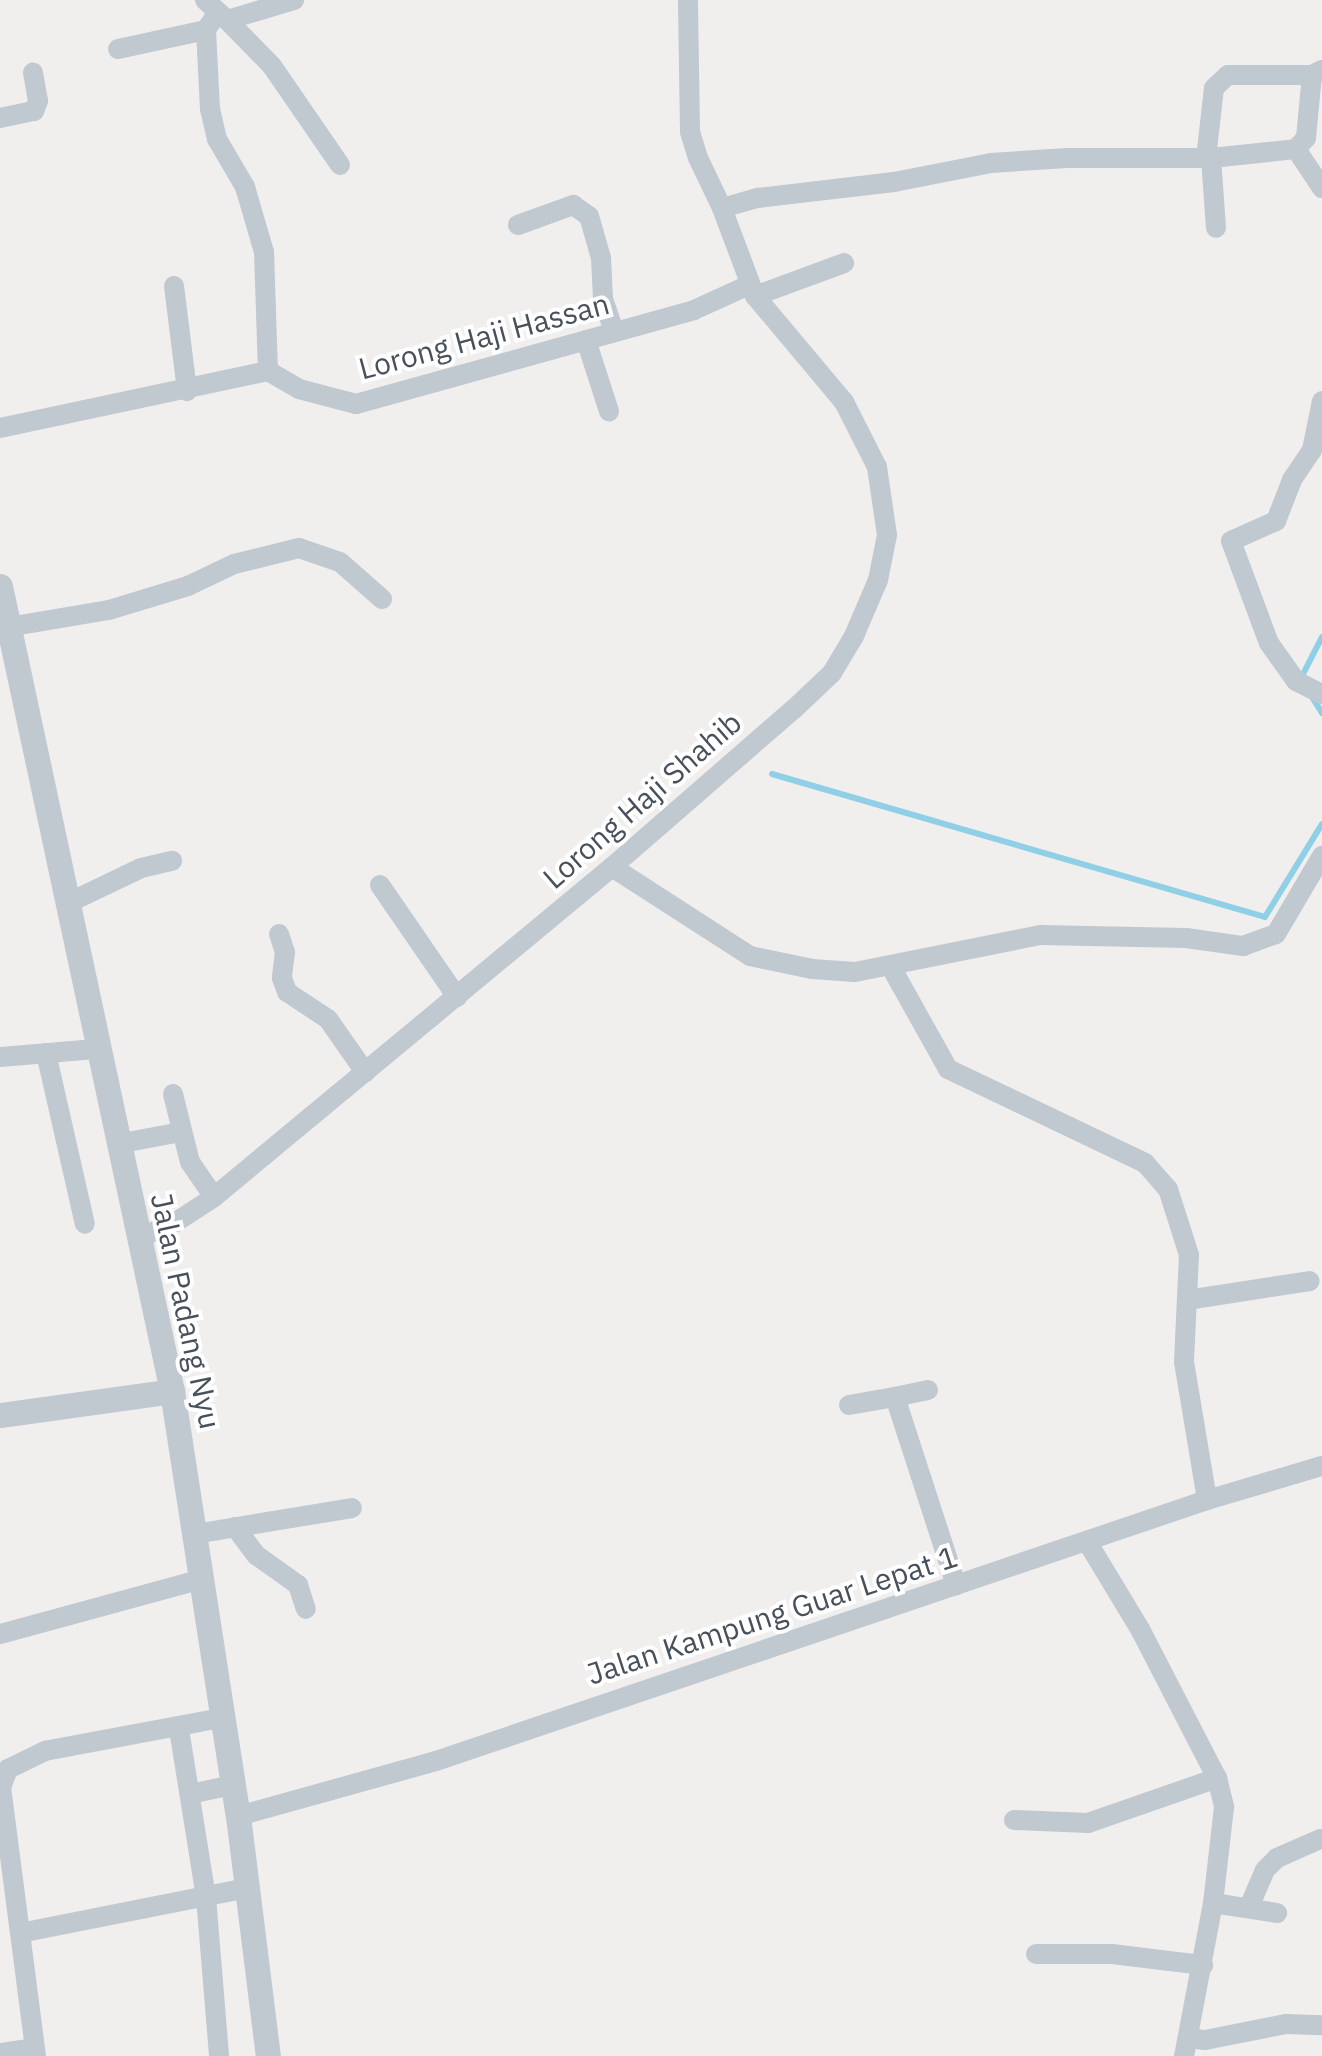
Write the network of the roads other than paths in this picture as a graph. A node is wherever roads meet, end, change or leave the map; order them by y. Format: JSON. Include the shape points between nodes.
{"nodes":[{"id":1,"x":294,"y":0,"type":"edge"},
{"id":2,"x":688,"y":0,"type":"edge"},
{"id":3,"x":217,"y":10,"type":"edge"},
{"id":4,"x":206,"y":30,"type":"junction"},
{"id":5,"x":118,"y":49,"type":"dead end"},
{"id":6,"x":33,"y":72,"type":"dead end"},
{"id":7,"x":1317,"y":73,"type":"edge"},
{"id":8,"x":0,"y":118,"type":"edge"},
{"id":9,"x":1296,"y":150,"type":"junction"},
{"id":10,"x":1209,"y":159,"type":"junction"},
{"id":11,"x":340,"y":165,"type":"dead end"},
{"id":12,"x":1322,"y":188,"type":"edge"},
{"id":13,"x":722,"y":208,"type":"junction"},
{"id":14,"x":518,"y":225,"type":"dead end"},
{"id":15,"x":1216,"y":228,"type":"dead end"},
{"id":16,"x":844,"y":263,"type":"dead end"},
{"id":17,"x":174,"y":286,"type":"dead end"},
{"id":18,"x":752,"y":291,"type":"junction"},
{"id":19,"x":614,"y":331,"type":"junction"},
{"id":20,"x":586,"y":340,"type":"junction"},
{"id":21,"x":268,"y":371,"type":"junction"},
{"id":22,"x":187,"y":391,"type":"junction"},
{"id":23,"x":1322,"y":401,"type":"edge"},
{"id":24,"x":609,"y":411,"type":"dead end"},
{"id":25,"x":0,"y":428,"type":"edge"},
{"id":26,"x":0,"y":586,"type":"edge"},
{"id":27,"x":382,"y":599,"type":"dead end"},
{"id":28,"x":8,"y":627,"type":"junction"},
{"id":29,"x":1322,"y":694,"type":"edge"},
{"id":30,"x":1322,"y":856,"type":"edge"},
{"id":31,"x":172,"y":861,"type":"dead end"},
{"id":32,"x":612,"y":867,"type":"junction"},
{"id":33,"x":380,"y":885,"type":"dead end"},
{"id":34,"x":66,"y":904,"type":"junction"},
{"id":35,"x":280,"y":934,"type":"dead end"},
{"id":36,"x":891,"y":967,"type":"junction"},
{"id":37,"x":457,"y":997,"type":"junction"},
{"id":38,"x":96,"y":1049,"type":"junction"},
{"id":39,"x":46,"y":1053,"type":"junction"},
{"id":40,"x":0,"y":1057,"type":"edge"},
{"id":41,"x":365,"y":1072,"type":"junction"},
{"id":42,"x":173,"y":1094,"type":"dead end"},
{"id":43,"x":181,"y":1132,"type":"junction"},
{"id":44,"x":118,"y":1144,"type":"junction"},
{"id":45,"x":214,"y":1197,"type":"junction"},
{"id":46,"x":84,"y":1224,"type":"dead end"},
{"id":47,"x":139,"y":1238,"type":"junction"},
{"id":48,"x":1310,"y":1282,"type":"dead end"},
{"id":49,"x":1187,"y":1300,"type":"junction"},
{"id":50,"x":928,"y":1390,"type":"dead end"},
{"id":51,"x":172,"y":1391,"type":"junction"},
{"id":52,"x":896,"y":1397,"type":"junction"},
{"id":53,"x":849,"y":1405,"type":"dead end"},
{"id":54,"x":0,"y":1415,"type":"edge"},
{"id":55,"x":1322,"y":1466,"type":"edge"},
{"id":56,"x":1207,"y":1500,"type":"junction"},
{"id":57,"x":352,"y":1508,"type":"dead end"},
{"id":58,"x":235,"y":1527,"type":"junction"},
{"id":59,"x":196,"y":1534,"type":"junction"},
{"id":60,"x":1088,"y":1543,"type":"junction"},
{"id":61,"x":203,"y":1579,"type":"junction"},
{"id":62,"x":956,"y":1586,"type":"junction"},
{"id":63,"x":306,"y":1609,"type":"dead end"},
{"id":64,"x":0,"y":1634,"type":"edge"},
{"id":65,"x":222,"y":1718,"type":"junction"},
{"id":66,"x":179,"y":1729,"type":"junction"},
{"id":67,"x":1218,"y":1778,"type":"junction"},
{"id":68,"x":233,"y":1785,"type":"junction"},
{"id":69,"x":190,"y":1794,"type":"junction"},
{"id":70,"x":238,"y":1816,"type":"junction"},
{"id":71,"x":1014,"y":1820,"type":"dead end"},
{"id":72,"x":1320,"y":1840,"type":"edge"},
{"id":73,"x":6,"y":1868,"type":"edge"},
{"id":74,"x":247,"y":1888,"type":"junction"},
{"id":75,"x":206,"y":1897,"type":"junction"},
{"id":76,"x":1213,"y":1903,"type":"junction"},
{"id":77,"x":1249,"y":1907,"type":"junction"},
{"id":78,"x":1277,"y":1912,"type":"dead end"},
{"id":79,"x":20,"y":1933,"type":"junction"},
{"id":80,"x":1036,"y":1954,"type":"dead end"},
{"id":81,"x":1203,"y":1965,"type":"junction"},
{"id":82,"x":1322,"y":2025,"type":"edge"},
{"id":83,"x":1186,"y":2047,"type":"edge"},
{"id":84,"x":35,"y":2052,"type":"edge"},
{"id":85,"x":0,"y":2053,"type":"edge"},
{"id":86,"x":219,"y":2056,"type":"edge"},
{"id":87,"x":268,"y":2056,"type":"edge"}],
"edges":[{"from":1,"to":3,"type":"street"},
{"from":2,"to":13,"type":"street","via":[[690,131]]},
{"from":3,"to":4,"type":"street"},
{"from":3,"to":11,"type":"street","via":[[272,66]]},
{"from":4,"to":5,"type":"street"},
{"from":4,"to":21,"type":"street","via":[[217,139],[245,188],[264,252]]},
{"from":6,"to":8,"type":"street","via":[[34,111]]},
{"from":7,"to":9,"type":"street","via":[[1306,138]]},
{"from":7,"to":10,"type":"street","via":[[1228,75],[1214,88]]},
{"from":9,"to":10,"type":"street"},
{"from":9,"to":12,"type":"street"},
{"from":10,"to":13,"type":"street","via":[[991,163]]},
{"from":10,"to":15,"type":"street"},
{"from":13,"to":18,"type":"street"},
{"from":14,"to":19,"type":"street","via":[[573,205],[589,216]]},
{"from":16,"to":18,"type":"street","name":"Lorong Haji Hassan"},
{"from":17,"to":22,"type":"street"},
{"from":18,"to":19,"type":"street","name":"Lorong Haji Hassan"},
{"from":18,"to":32,"type":"street","name":"Lorong Haji Shahib","via":[[862,431],[886,502],[878,580],[832,673]]},
{"from":19,"to":20,"type":"street","name":"Lorong Haji Hassan"},
{"from":20,"to":21,"type":"street","name":"Lorong Haji Hassan","via":[[356,404],[299,390]]},
{"from":20,"to":24,"type":"street"},
{"from":21,"to":22,"type":"street"},
{"from":22,"to":25,"type":"street"},
{"from":23,"to":29,"type":"street","via":[[1312,450],[1276,521],[1231,541],[1270,643],[1296,681]]},
{"from":26,"to":28,"type":"street","name":"Jalan Padang Nyu"},
{"from":27,"to":28,"type":"street","via":[[340,562],[299,548],[110,610]]},
{"from":28,"to":34,"type":"street","name":"Jalan Padang Nyu"},
{"from":30,"to":36,"type":"street","via":[[1276,934],[1243,946],[1042,934]]},
{"from":31,"to":34,"type":"street","via":[[141,868]]},
{"from":32,"to":36,"type":"street","via":[[750,956],[812,969]]},
{"from":32,"to":37,"type":"street","name":"Lorong Haji Shahib"},
{"from":33,"to":37,"type":"street"},
{"from":34,"to":38,"type":"street","name":"Jalan Padang Nyu"},
{"from":35,"to":41,"type":"street","via":[[287,992],[328,1019]]},
{"from":36,"to":49,"type":"street","via":[[948,1069],[1145,1163],[1168,1189],[1189,1255]]},
{"from":37,"to":41,"type":"street","name":"Lorong Haji Shahib"},
{"from":38,"to":39,"type":"street"},
{"from":38,"to":44,"type":"street","name":"Jalan Padang Nyu"},
{"from":39,"to":40,"type":"street"},
{"from":39,"to":46,"type":"street"},
{"from":41,"to":45,"type":"street","name":"Lorong Haji Shahib"},
{"from":42,"to":43,"type":"street"},
{"from":43,"to":44,"type":"street"},
{"from":43,"to":45,"type":"street","via":[[190,1162]]},
{"from":44,"to":47,"type":"street","name":"Jalan Padang Nyu"},
{"from":45,"to":47,"type":"street","name":"Lorong Haji Shahib"},
{"from":47,"to":51,"type":"street","name":"Jalan Padang Nyu"},
{"from":48,"to":49,"type":"street"},
{"from":49,"to":56,"type":"street","via":[[1184,1362]]},
{"from":50,"to":52,"type":"street"},
{"from":51,"to":54,"type":"street"},
{"from":51,"to":59,"type":"street","name":"Jalan Padang Nyu"},
{"from":52,"to":53,"type":"street"},
{"from":52,"to":62,"type":"street"},
{"from":55,"to":56,"type":"street","name":"Jalan Kampung Guar Lepat 1"},
{"from":56,"to":60,"type":"street","name":"Jalan Kampung Guar Lepat 1"},
{"from":57,"to":58,"type":"street"},
{"from":58,"to":59,"type":"street"},
{"from":58,"to":63,"type":"street","via":[[256,1555],[298,1585]]},
{"from":59,"to":61,"type":"street","name":"Jalan Padang Nyu"},
{"from":60,"to":62,"type":"street","name":"Jalan Kampung Guar Lepat 1"},
{"from":60,"to":67,"type":"street"},
{"from":61,"to":64,"type":"street"},
{"from":61,"to":65,"type":"street","name":"Jalan Padang Nyu"},
{"from":62,"to":70,"type":"street","name":"Jalan Kampung Guar Lepat 1","via":[[436,1760]]},
{"from":65,"to":66,"type":"street"},
{"from":65,"to":68,"type":"street","name":"Jalan Padang Nyu"},
{"from":66,"to":69,"type":"street"},
{"from":66,"to":73,"type":"street","via":[[45,1751],[8,1769],[1,1787]]},
{"from":67,"to":71,"type":"street","via":[[1088,1823]]},
{"from":67,"to":76,"type":"street","via":[[1224,1807]]},
{"from":68,"to":69,"type":"street"},
{"from":68,"to":70,"type":"street","name":"Jalan Padang Nyu"},
{"from":69,"to":75,"type":"street"},
{"from":70,"to":74,"type":"street","name":"Jalan Padang Nyu"},
{"from":72,"to":77,"type":"street","via":[[1277,1858]]},
{"from":73,"to":79,"type":"street"},
{"from":74,"to":75,"type":"street"},
{"from":74,"to":87,"type":"street","name":"Jalan Padang Nyu"},
{"from":75,"to":79,"type":"street"},
{"from":75,"to":86,"type":"street"},
{"from":76,"to":77,"type":"street"},
{"from":76,"to":81,"type":"street"},
{"from":77,"to":78,"type":"street"},
{"from":79,"to":84,"type":"street"},
{"from":80,"to":81,"type":"street"},
{"from":81,"to":83,"type":"street"},
{"from":82,"to":83,"type":"street","via":[[1286,2024]]},
{"from":84,"to":85,"type":"street"}]}
